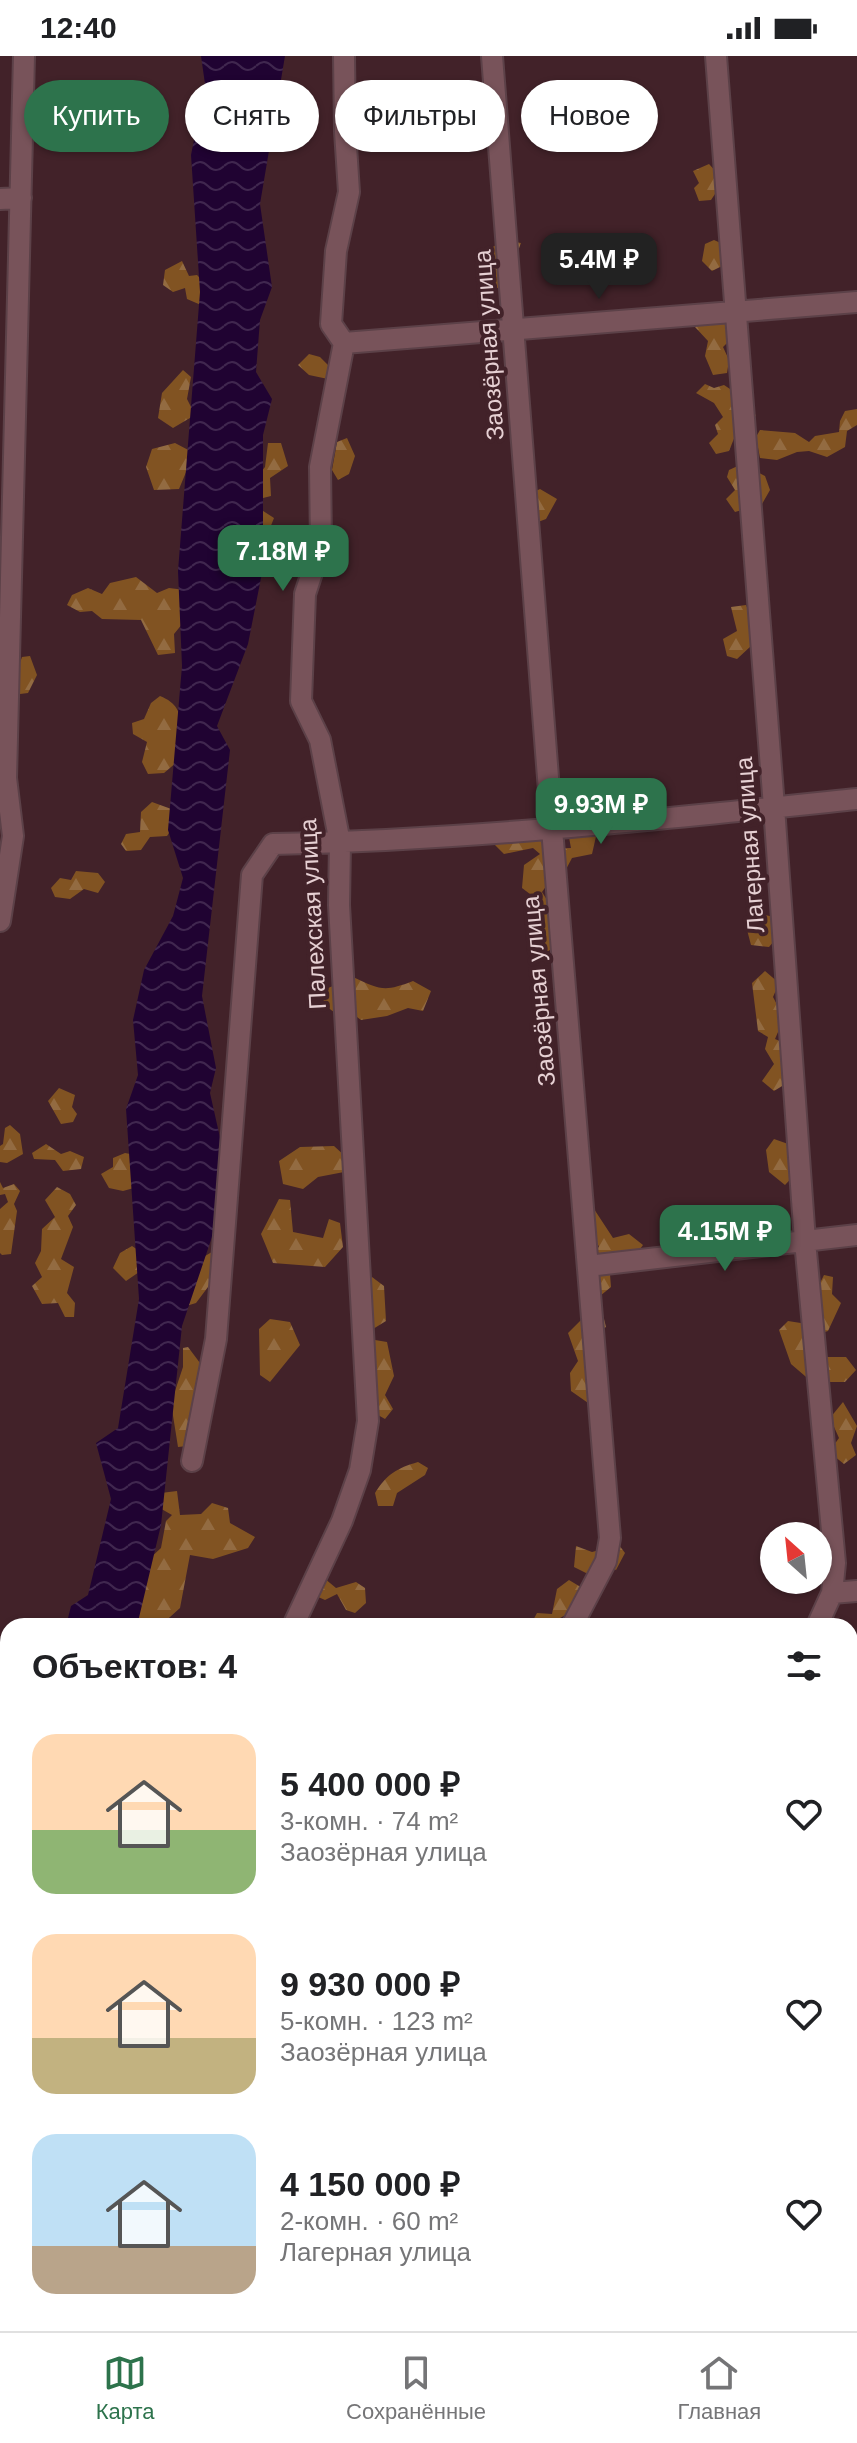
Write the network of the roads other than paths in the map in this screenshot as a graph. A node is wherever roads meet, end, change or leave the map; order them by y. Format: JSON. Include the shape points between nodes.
{"nodes":[{"id":1,"x":24,"y":56,"type":"edge"},
{"id":2,"x":344,"y":56,"type":"edge"},
{"id":3,"x":492,"y":56,"type":"edge"},
{"id":4,"x":716,"y":56,"type":"edge"},
{"id":5,"x":21,"y":198,"type":"junction"},
{"id":6,"x":0,"y":199,"type":"edge"},
{"id":7,"x":857,"y":302,"type":"edge"},
{"id":8,"x":735,"y":311,"type":"junction"},
{"id":9,"x":514,"y":330,"type":"junction"},
{"id":10,"x":344,"y":343,"type":"junction"},
{"id":11,"x":8,"y":424,"type":"edge"},
{"id":12,"x":6,"y":653,"type":"edge"},
{"id":13,"x":857,"y":799,"type":"edge"},
{"id":14,"x":774,"y":807,"type":"junction"},
{"id":15,"x":552,"y":829,"type":"junction"},
{"id":16,"x":340,"y":843,"type":"junction"},
{"id":17,"x":2,"y":880,"type":"edge"},
{"id":18,"x":0,"y":921,"type":"edge"},
{"id":19,"x":857,"y":1235,"type":"edge"},
{"id":20,"x":805,"y":1241,"type":"junction"},
{"id":21,"x":588,"y":1266,"type":"junction"},
{"id":22,"x":192,"y":1461,"type":"dead end"},
{"id":23,"x":831,"y":1522,"type":"edge"},
{"id":24,"x":832,"y":1531,"type":"edge"},
{"id":25,"x":857,"y":1591,"type":"edge"},
{"id":26,"x":832,"y":1593,"type":"joint"},
{"id":27,"x":832,"y":1594,"type":"edge"},
{"id":28,"x":297,"y":1618,"type":"edge"},
{"id":29,"x":576,"y":1618,"type":"edge"},
{"id":30,"x":821,"y":1618,"type":"edge"}],
"edges":[{"from":1,"to":5,"type":"street"},
{"from":2,"to":10,"type":"street","name":"Палехская улица","via":[[349,192],[336,251],[331,324]]},
{"from":3,"to":9,"type":"street","name":"Заозёрная улица"},
{"from":4,"to":8,"type":"street","name":"Лагерная улица"},
{"from":5,"to":6,"type":"street"},
{"from":5,"to":11,"type":"street"},
{"from":7,"to":8,"type":"street"},
{"from":8,"to":9,"type":"street"},
{"from":8,"to":14,"type":"street","name":"Лагерная улица"},
{"from":9,"to":10,"type":"street"},
{"from":9,"to":15,"type":"street","name":"Заозёрная улица"},
{"from":10,"to":16,"type":"street","name":"Палехская улица","via":[[320,467],[321,545],[305,594],[301,701],[320,740]]},
{"from":11,"to":12,"type":"street"},
{"from":12,"to":17,"type":"street","via":[[6,778],[13,836]]},
{"from":13,"to":14,"type":"street"},
{"from":14,"to":15,"type":"street"},
{"from":14,"to":20,"type":"street","name":"Лагерная улица"},
{"from":15,"to":16,"type":"street"},
{"from":15,"to":21,"type":"street","name":"Заозёрная улица"},
{"from":16,"to":22,"type":"street","via":[[273,844],[252,875],[216,1339]]},
{"from":16,"to":28,"type":"street","name":"Палехская улица","via":[[368,1421],[360,1470],[342,1521]]},
{"from":17,"to":18,"type":"street"},
{"from":19,"to":20,"type":"street"},
{"from":20,"to":21,"type":"street"},
{"from":20,"to":23,"type":"street","name":"Лагерная улица"},
{"from":21,"to":29,"type":"street","name":"Заозёрная улица","via":[[610,1538],[606,1561]]},
{"from":24,"to":26,"type":"street","name":"Лагерная улица"},
{"from":25,"to":26,"type":"street"},
{"from":27,"to":30,"type":"street","name":"Лагерная улица"}]}
